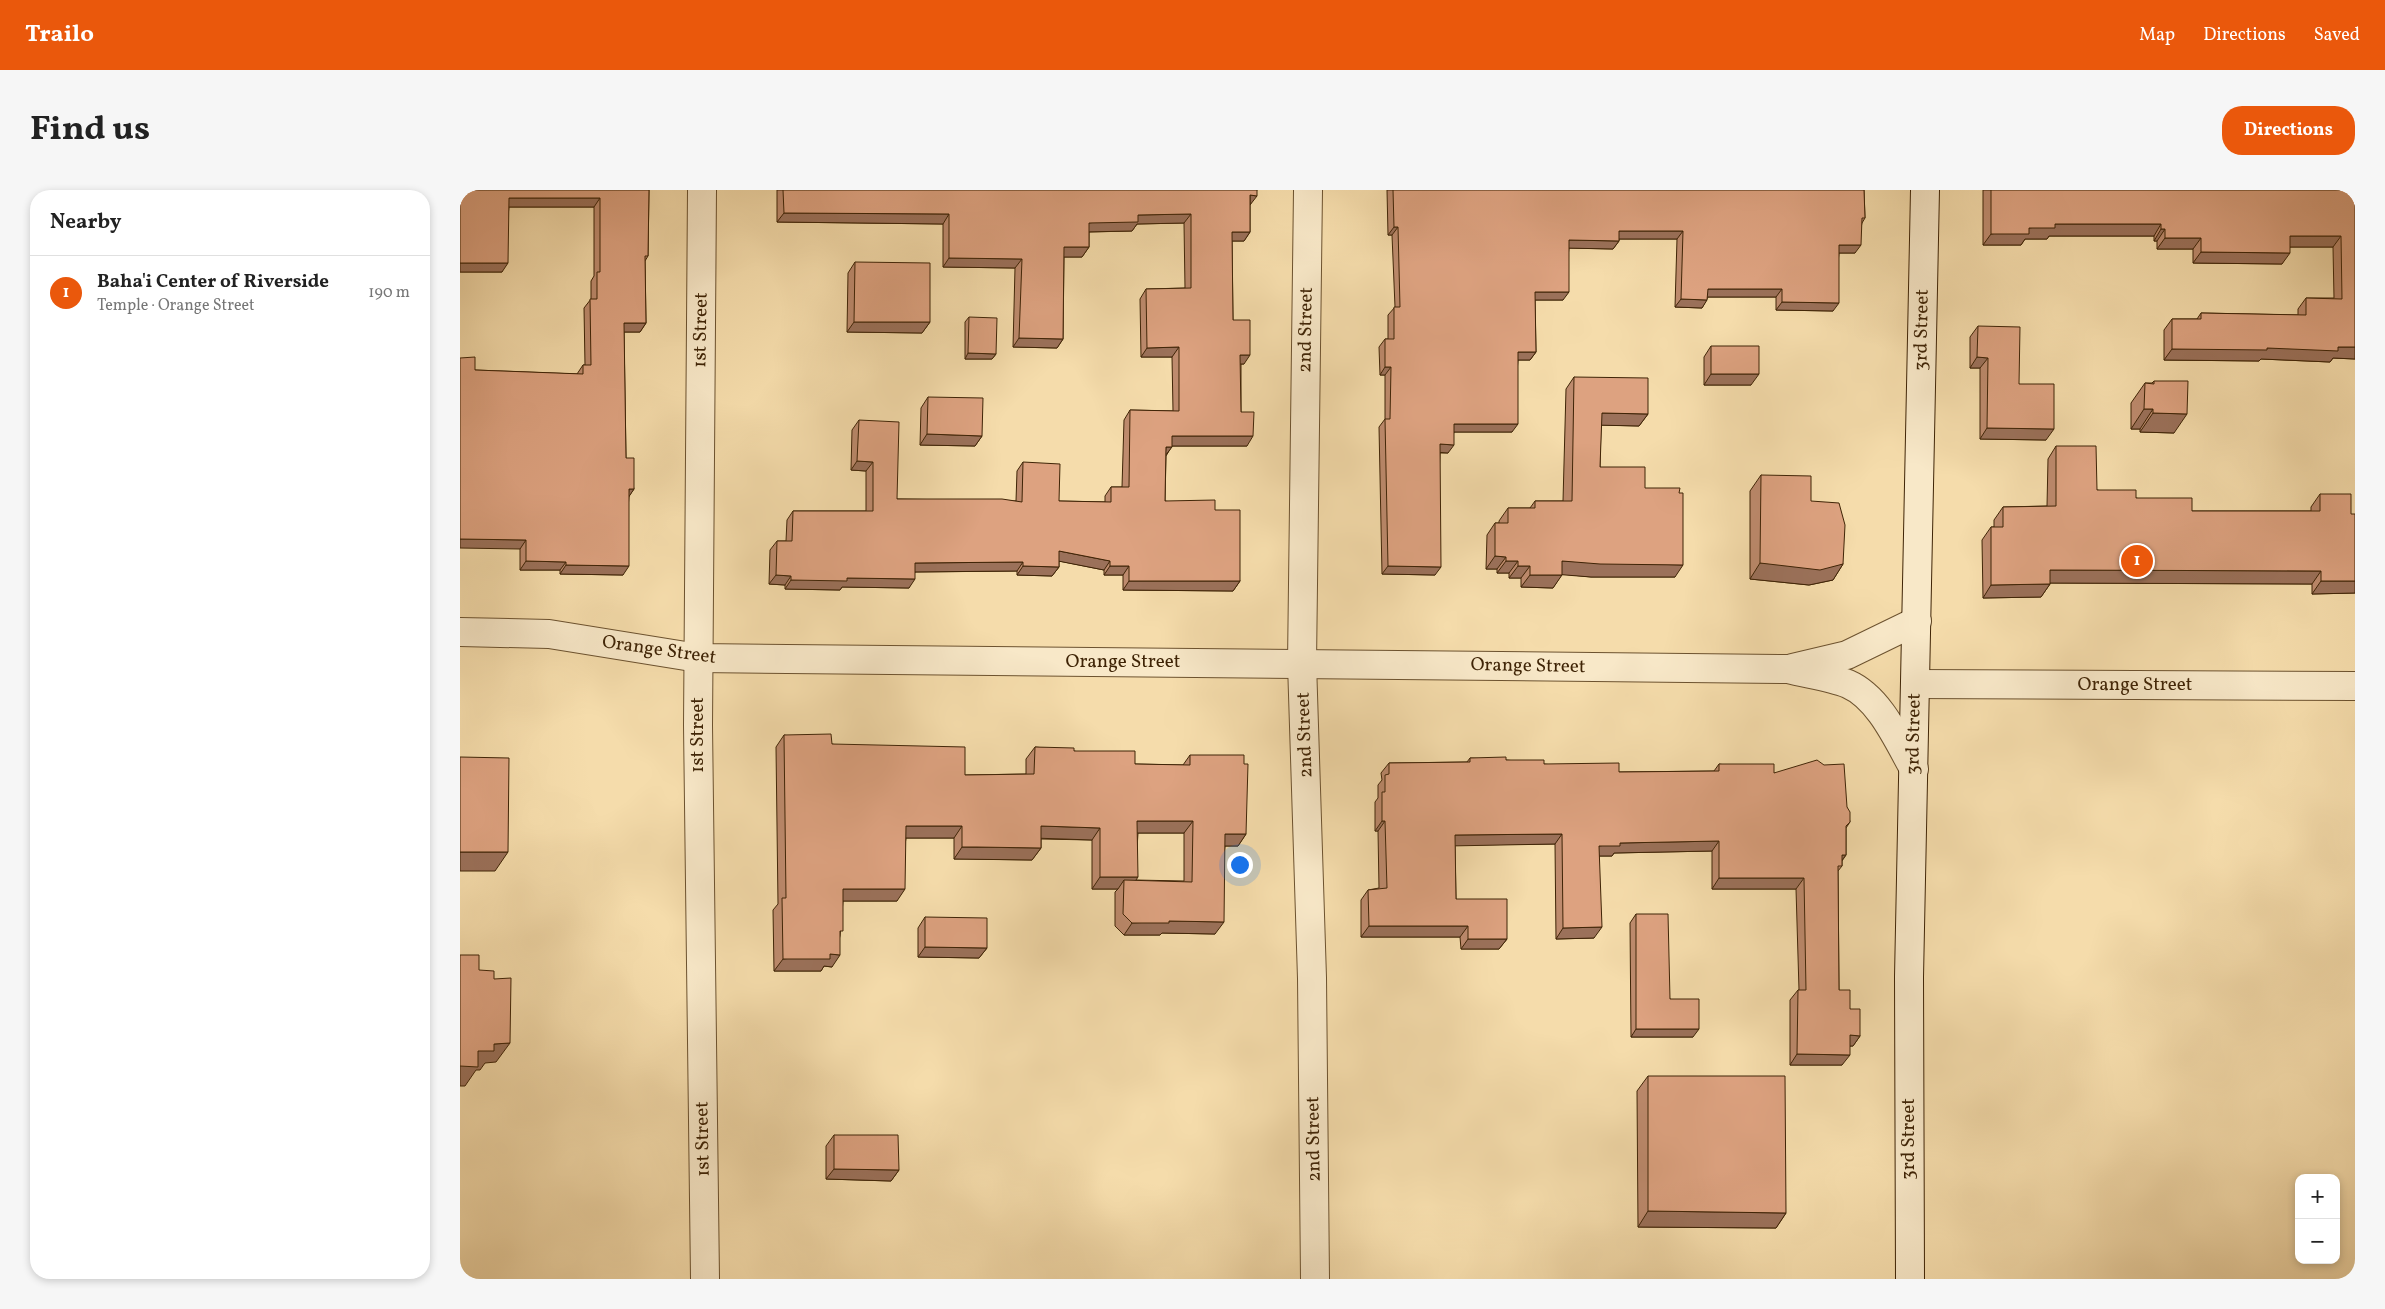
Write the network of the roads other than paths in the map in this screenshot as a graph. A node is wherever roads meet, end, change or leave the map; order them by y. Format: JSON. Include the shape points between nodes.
{"nodes":[{"id":1,"x":702,"y":190,"type":"edge"},
{"id":2,"x":1308,"y":190,"type":"edge"},
{"id":3,"x":1925,"y":190,"type":"edge"},
{"id":4,"x":1916,"y":621,"type":"junction"},
{"id":5,"x":460,"y":632,"type":"edge"},
{"id":6,"x":698,"y":658,"type":"junction"},
{"id":7,"x":1302,"y":663,"type":"junction"},
{"id":8,"x":1788,"y":669,"type":"junction"},
{"id":9,"x":1915,"y":684,"type":"junction"},
{"id":10,"x":2355,"y":686,"type":"edge"},
{"id":11,"x":1914,"y":769,"type":"junction"},
{"id":12,"x":705,"y":1279,"type":"edge"},
{"id":13,"x":1315,"y":1279,"type":"edge"},
{"id":14,"x":1910,"y":1279,"type":"edge"}],
"edges":[{"from":1,"to":6,"type":"street","name":"1st Street"},
{"from":2,"to":7,"type":"street","name":"2nd Street"},
{"from":3,"to":4,"type":"street","name":"3rd Street"},
{"from":4,"to":8,"type":"street","name":"Orange Street","via":[[1847,655]]},
{"from":4,"to":9,"type":"street","name":"3rd Street"},
{"from":5,"to":6,"type":"street","name":"Orange Street","via":[[549,634]]},
{"from":6,"to":7,"type":"street","name":"Orange Street"},
{"from":6,"to":12,"type":"street","name":"1st Street"},
{"from":7,"to":8,"type":"street","name":"Orange Street"},
{"from":7,"to":13,"type":"street","name":"2nd Street","via":[[1312,978]]},
{"from":8,"to":11,"type":"street","name":"Orange Street","via":[[1849,685],[1879,708]]},
{"from":9,"to":10,"type":"street","name":"Orange Street"},
{"from":9,"to":11,"type":"street","name":"3rd Street"},
{"from":11,"to":14,"type":"street","name":"3rd Street","via":[[1909,977]]}]}
